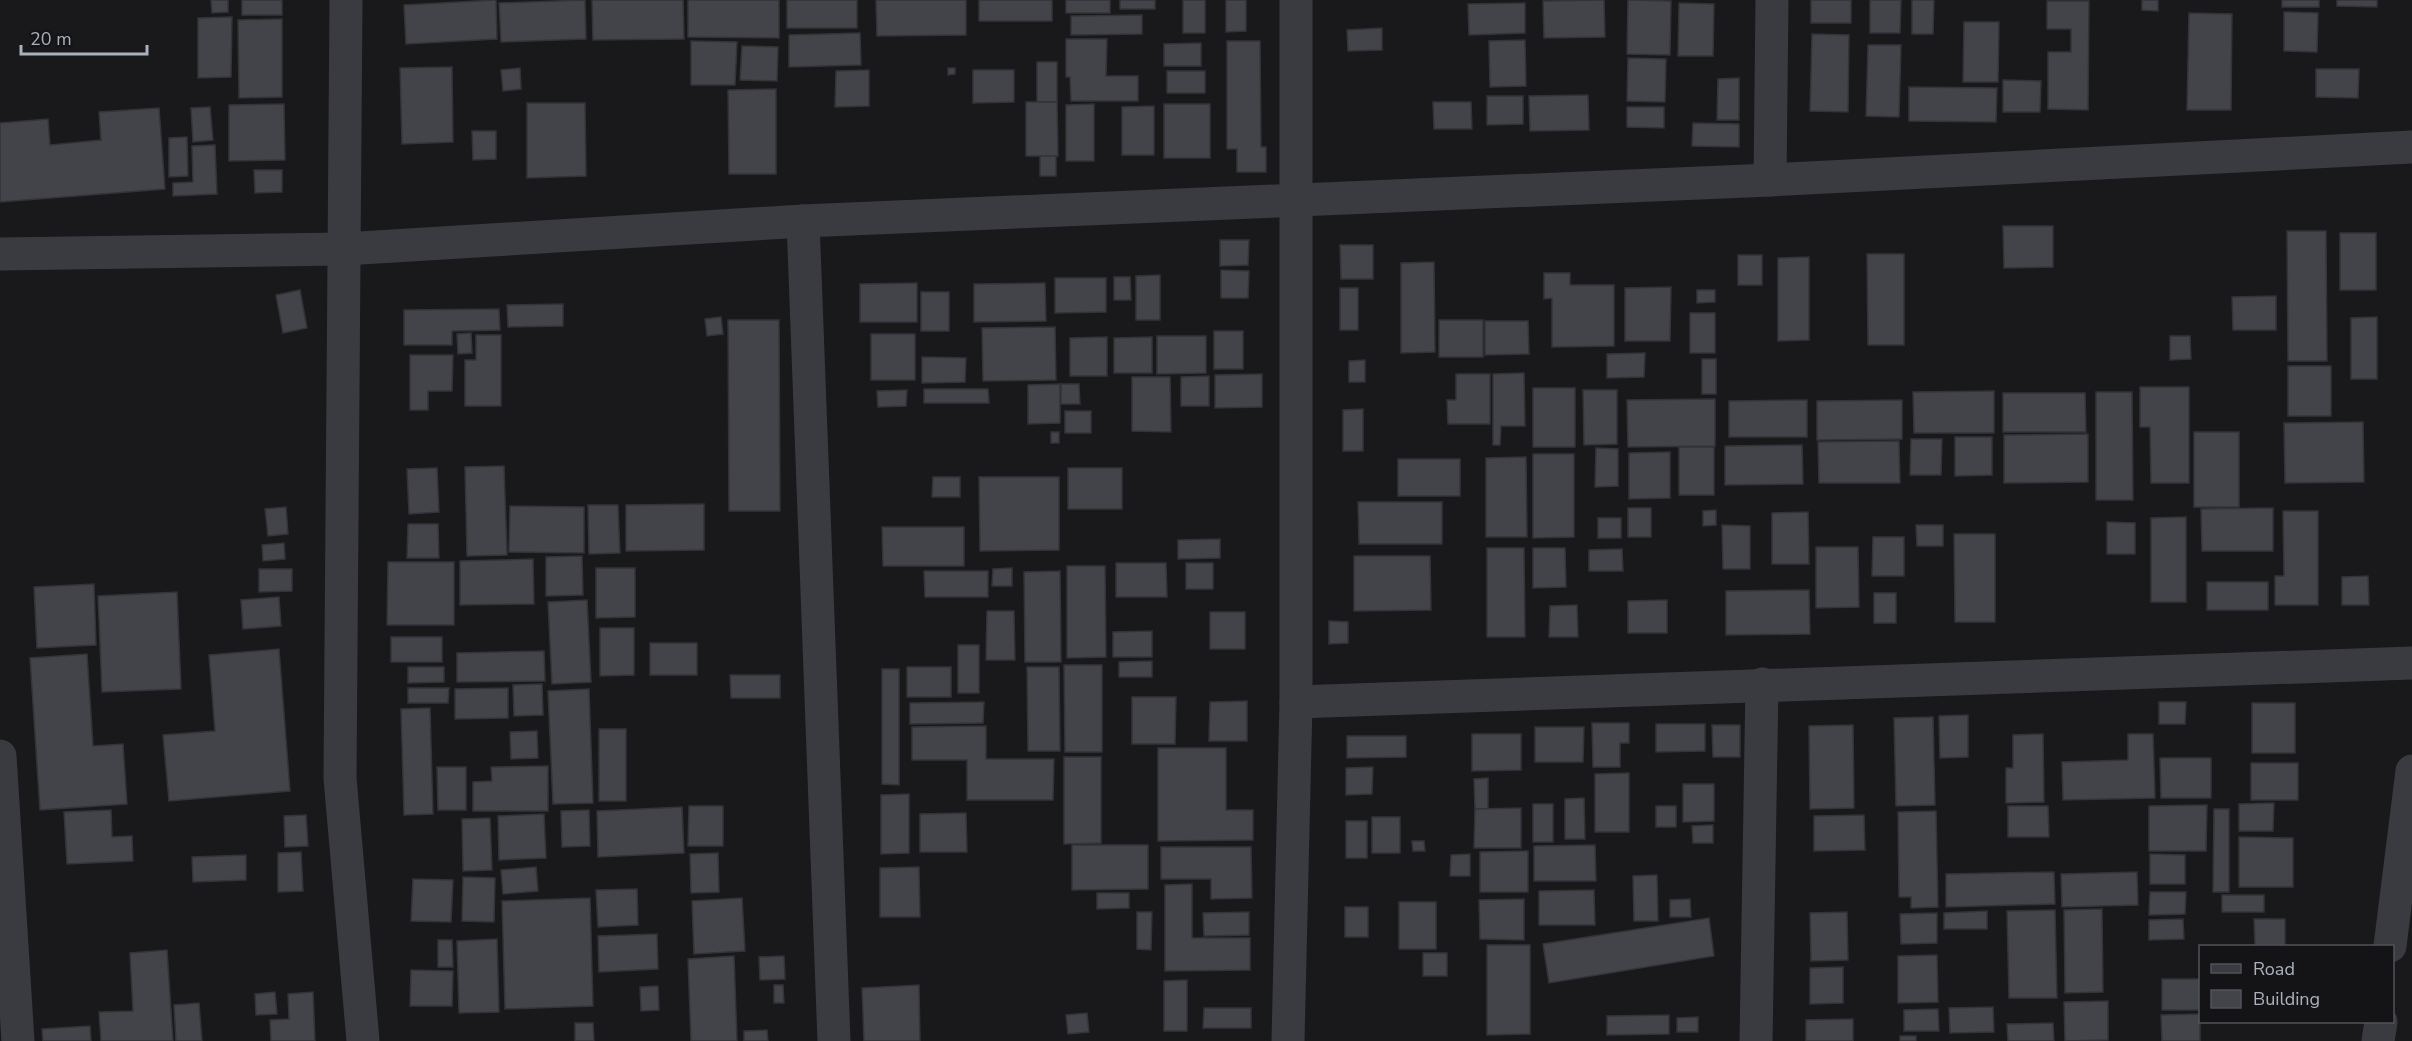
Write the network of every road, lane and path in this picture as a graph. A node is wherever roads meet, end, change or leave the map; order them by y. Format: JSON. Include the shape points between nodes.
{"nodes":[{"id":1,"x":346,"y":0,"type":"edge"},
{"id":2,"x":1296,"y":0,"type":"edge"},
{"id":3,"x":1772,"y":0,"type":"edge"},
{"id":4,"x":2412,"y":147,"type":"edge"},
{"id":5,"x":1770,"y":180,"type":"junction"},
{"id":6,"x":1294,"y":199,"type":"junction"},
{"id":7,"x":803,"y":221,"type":"junction"},
{"id":8,"x":344,"y":249,"type":"junction"},
{"id":9,"x":0,"y":254,"type":"edge"},
{"id":10,"x":2412,"y":663,"type":"edge"},
{"id":11,"x":1762,"y":684,"type":"junction"},
{"id":12,"x":1296,"y":702,"type":"junction"},
{"id":13,"x":0,"y":756,"type":"edge"},
{"id":14,"x":2412,"y":771,"type":"edge"},
{"id":15,"x":2390,"y":945,"type":"edge"},
{"id":16,"x":2381,"y":1023,"type":"edge"},
{"id":17,"x":18,"y":1041,"type":"edge"},
{"id":18,"x":363,"y":1041,"type":"edge"},
{"id":19,"x":834,"y":1041,"type":"edge"},
{"id":20,"x":1288,"y":1041,"type":"edge"},
{"id":21,"x":1756,"y":1041,"type":"edge"},
{"id":22,"x":2378,"y":1041,"type":"edge"}],
"edges":[{"from":1,"to":8,"type":"street"},
{"from":2,"to":6,"type":"street"},
{"from":3,"to":5,"type":"street"},
{"from":4,"to":5,"type":"street"},
{"from":5,"to":6,"type":"street"},
{"from":6,"to":7,"type":"street"},
{"from":6,"to":12,"type":"street"},
{"from":7,"to":8,"type":"street"},
{"from":7,"to":19,"type":"street"},
{"from":8,"to":9,"type":"street"},
{"from":8,"to":18,"type":"street","via":[[340,778]]},
{"from":10,"to":11,"type":"street"},
{"from":11,"to":12,"type":"street"},
{"from":11,"to":21,"type":"street"},
{"from":12,"to":20,"type":"street"},
{"from":13,"to":17,"type":"street"},
{"from":14,"to":15,"type":"street"},
{"from":16,"to":22,"type":"street"}]}
